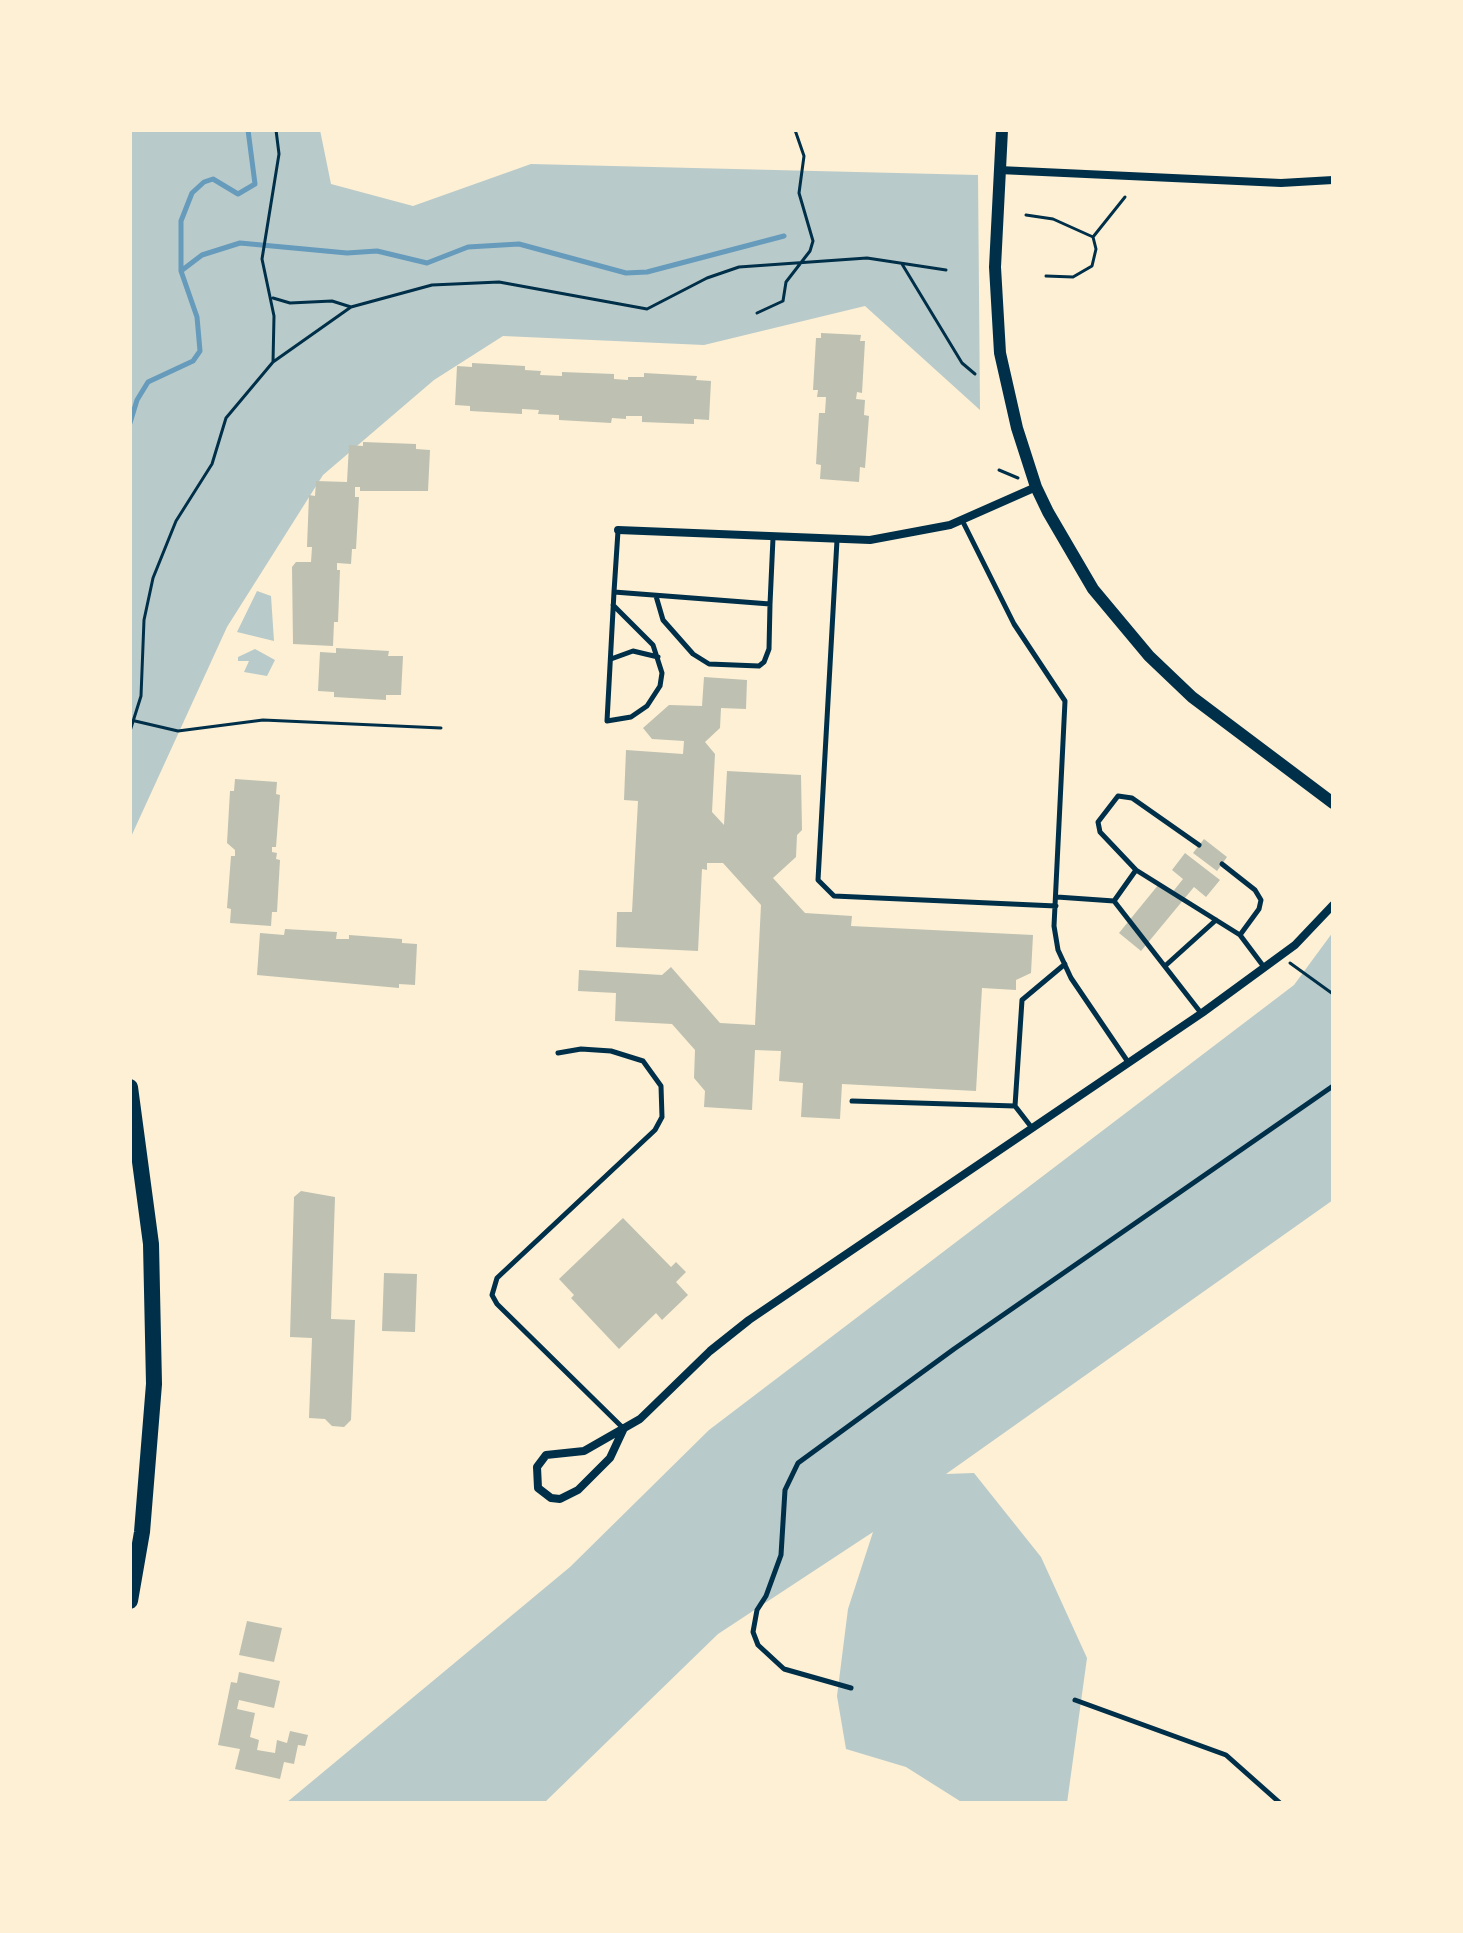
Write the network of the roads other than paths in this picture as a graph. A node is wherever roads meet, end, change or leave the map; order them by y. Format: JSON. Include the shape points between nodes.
{"nodes":[{"id":1,"x":1002,"y":130,"type":"edge"},
{"id":2,"x":999,"y":170,"type":"junction"},
{"id":3,"x":1333,"y":180,"type":"edge"},
{"id":4,"x":1036,"y":487,"type":"junction"},
{"id":5,"x":962,"y":520,"type":"junction"},
{"id":6,"x":618,"y":530,"type":"joint"},
{"id":7,"x":773,"y":538,"type":"junction"},
{"id":8,"x":837,"y":540,"type":"junction"},
{"id":9,"x":614,"y":592,"type":"junction"},
{"id":10,"x":656,"y":596,"type":"junction"},
{"id":11,"x":770,"y":604,"type":"junction"},
{"id":12,"x":613,"y":605,"type":"junction"},
{"id":13,"x":660,"y":658,"type":"junction"},
{"id":14,"x":610,"y":660,"type":"junction"},
{"id":15,"x":1333,"y":803,"type":"edge"},
{"id":16,"x":1199,"y":845,"type":"dead end"},
{"id":17,"x":1222,"y":864,"type":"dead end"},
{"id":18,"x":1136,"y":870,"type":"junction"},
{"id":19,"x":1057,"y":897,"type":"junction"},
{"id":20,"x":1114,"y":901,"type":"junction"},
{"id":21,"x":1333,"y":905,"type":"edge"},
{"id":22,"x":1056,"y":906,"type":"junction"},
{"id":23,"x":1216,"y":920,"type":"junction"},
{"id":24,"x":1240,"y":935,"type":"junction"},
{"id":25,"x":1065,"y":964,"type":"junction"},
{"id":26,"x":1165,"y":966,"type":"junction"},
{"id":27,"x":1264,"y":967,"type":"junction"},
{"id":28,"x":1202,"y":1013,"type":"junction"},
{"id":29,"x":558,"y":1053,"type":"dead end"},
{"id":30,"x":1128,"y":1063,"type":"junction"},
{"id":31,"x":1333,"y":1086,"type":"edge"},
{"id":32,"x":130,"y":1087,"type":"edge"},
{"id":33,"x":852,"y":1101,"type":"dead end"},
{"id":34,"x":1015,"y":1106,"type":"junction"},
{"id":35,"x":1032,"y":1128,"type":"junction"},
{"id":36,"x":624,"y":1428,"type":"junction"},
{"id":37,"x":130,"y":1601,"type":"edge"},
{"id":38,"x":851,"y":1688,"type":"dead end"},
{"id":39,"x":1075,"y":1700,"type":"dead end"},
{"id":40,"x":1280,"y":1803,"type":"edge"}],
"edges":[{"from":1,"to":2,"type":"street"},
{"from":2,"to":3,"type":"street","via":[[1281,183]]},
{"from":2,"to":4,"type":"street","via":[[995,267],[1000,353]]},
{"from":4,"to":5,"type":"street"},
{"from":4,"to":15,"type":"street","via":[[1093,589],[1149,656],[1192,697]]},
{"from":5,"to":8,"type":"street","via":[[870,540]]},
{"from":5,"to":19,"type":"lane","via":[[1014,624],[1065,701]]},
{"from":6,"to":7,"type":"street"},
{"from":6,"to":9,"type":"lane"},
{"from":7,"to":8,"type":"street"},
{"from":7,"to":11,"type":"lane"},
{"from":8,"to":22,"type":"lane","via":[[818,880],[834,896]]},
{"from":9,"to":10,"type":"lane"},
{"from":9,"to":12,"type":"lane"},
{"from":10,"to":11,"type":"lane"},
{"from":10,"to":11,"type":"lane","via":[[663,620],[709,664],[764,662]]},
{"from":12,"to":13,"type":"lane"},
{"from":12,"to":14,"type":"lane"},
{"from":13,"to":14,"type":"lane","via":[[633,651]]},
{"from":13,"to":14,"type":"lane","via":[[655,697],[631,717],[607,721]]},
{"from":16,"to":18,"type":"lane","via":[[1125,795],[1111,802],[1098,822],[1106,840]]},
{"from":17,"to":24,"type":"lane","via":[[1261,900]]},
{"from":18,"to":20,"type":"lane"},
{"from":18,"to":23,"type":"lane"},
{"from":19,"to":20,"type":"lane"},
{"from":19,"to":22,"type":"lane"},
{"from":20,"to":26,"type":"lane"},
{"from":21,"to":27,"type":"street"},
{"from":22,"to":25,"type":"lane","via":[[1054,926]]},
{"from":23,"to":24,"type":"lane"},
{"from":23,"to":26,"type":"lane"},
{"from":24,"to":27,"type":"lane"},
{"from":25,"to":30,"type":"lane"},
{"from":25,"to":34,"type":"lane","via":[[1022,1000]]},
{"from":26,"to":28,"type":"lane"},
{"from":27,"to":28,"type":"street"},
{"from":28,"to":30,"type":"street"},
{"from":29,"to":36,"type":"lane","via":[[611,1051],[643,1061],[661,1086],[662,1117],[655,1130],[497,1278],[492,1295]]},
{"from":30,"to":35,"type":"street"},
{"from":31,"to":38,"type":"lane","via":[[798,1463],[785,1490],[781,1555],[753,1632],[758,1645],[784,1669]]},
{"from":32,"to":37,"type":"main road","via":[[151,1244],[154,1384],[145,1503]]},
{"from":33,"to":34,"type":"lane"},
{"from":34,"to":35,"type":"lane"},
{"from":35,"to":36,"type":"street","via":[[749,1320]]},
{"from":36,"to":36,"type":"street","via":[[584,1451],[546,1455],[537,1467],[538,1488],[560,1499],[578,1490],[610,1458]]},
{"from":39,"to":40,"type":"lane","via":[[1226,1755]]}]}
